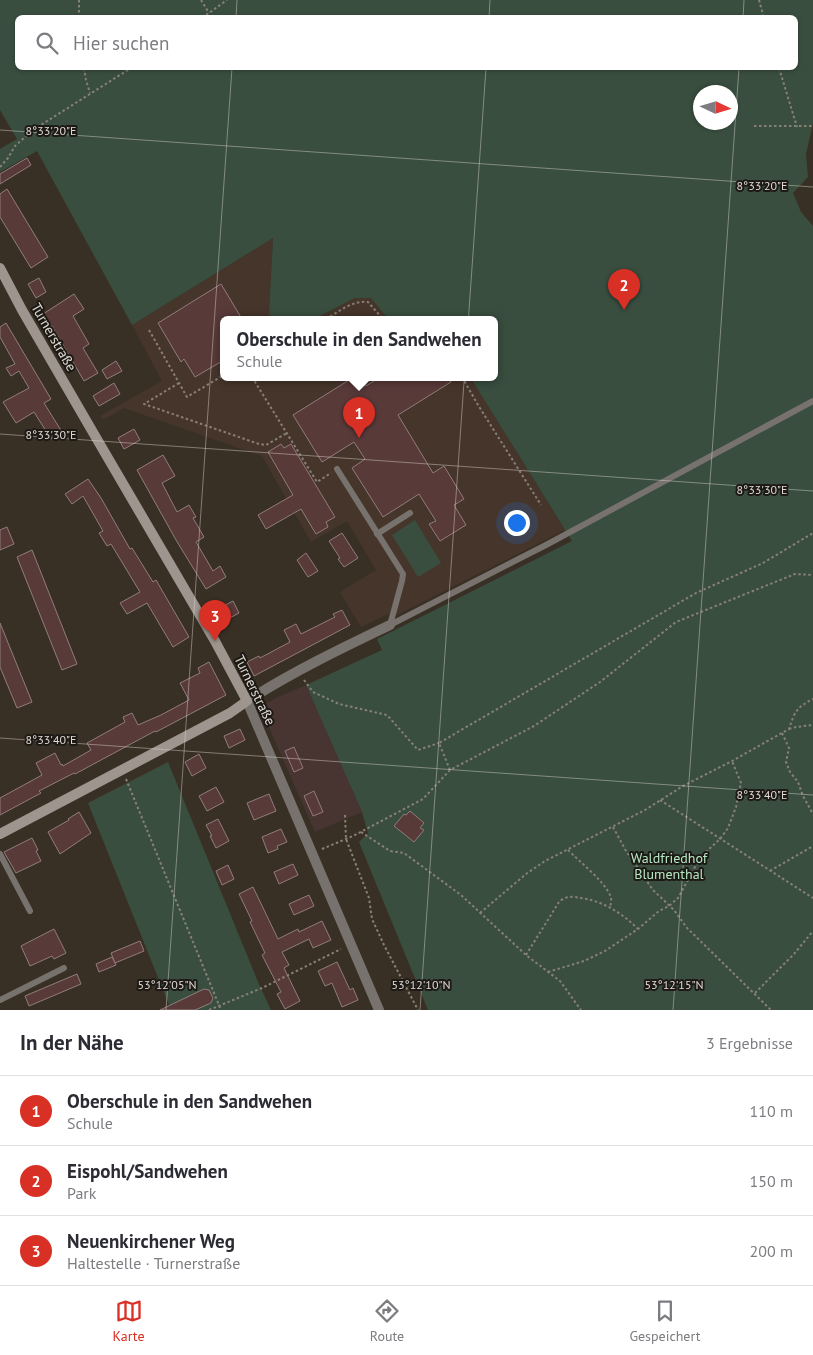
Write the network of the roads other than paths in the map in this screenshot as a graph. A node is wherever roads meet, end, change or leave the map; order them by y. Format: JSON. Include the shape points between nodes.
{"nodes":[{"id":1,"x":0,"y":268,"type":"edge"},
{"id":2,"x":813,"y":401,"type":"edge"},
{"id":3,"x":337,"y":469,"type":"road end"},
{"id":4,"x":410,"y":513,"type":"dead end"},
{"id":5,"x":377,"y":534,"type":"junction"},
{"id":6,"x":390,"y":625,"type":"junction"},
{"id":7,"x":247,"y":701,"type":"junction"},
{"id":8,"x":0,"y":834,"type":"edge"},
{"id":9,"x":0,"y":854,"type":"edge"},
{"id":10,"x":30,"y":911,"type":"dead end"},
{"id":11,"x":64,"y":968,"type":"dead end"},
{"id":12,"x":0,"y":1000,"type":"edge"},
{"id":13,"x":379,"y":1010,"type":"edge"}],
"edges":[{"from":1,"to":7,"type":"street","name":"Turnerstraße"},
{"from":2,"to":6,"type":"lane"},
{"from":3,"to":5,"type":"lane"},
{"from":4,"to":5,"type":"lane"},
{"from":5,"to":6,"type":"lane","via":[[403,574]]},
{"from":6,"to":7,"type":"street"},
{"from":7,"to":8,"type":"street","via":[[230,713]]},
{"from":7,"to":13,"type":"street","name":"Turnerstraße"},
{"from":9,"to":10,"type":"lane"},
{"from":11,"to":12,"type":"lane"}]}
